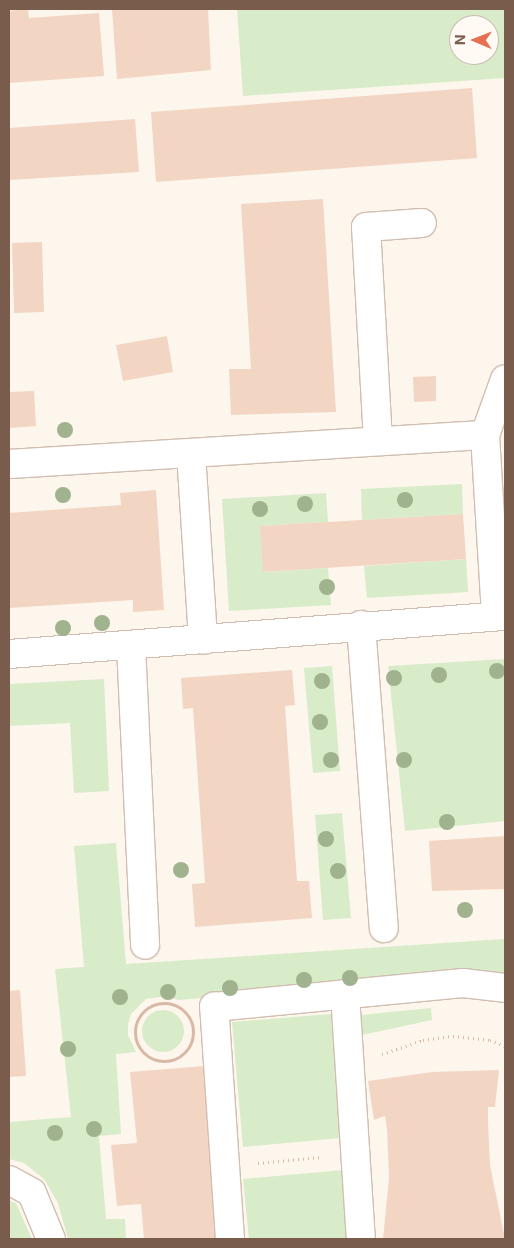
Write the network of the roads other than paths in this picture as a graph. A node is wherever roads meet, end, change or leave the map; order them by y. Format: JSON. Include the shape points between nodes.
{"nodes":[{"id":1,"x":422,"y":223,"type":"dead end"},
{"id":2,"x":505,"y":379,"type":"edge"},
{"id":3,"x":485,"y":436,"type":"junction"},
{"id":4,"x":378,"y":441,"type":"junction"},
{"id":5,"x":191,"y":453,"type":"junction"},
{"id":6,"x":9,"y":464,"type":"edge"},
{"id":7,"x":498,"y":530,"type":"edge"},
{"id":8,"x":500,"y":616,"type":"edge"},
{"id":9,"x":361,"y":625,"type":"junction"},
{"id":10,"x":203,"y":640,"type":"junction"},
{"id":11,"x":131,"y":646,"type":"junction"},
{"id":12,"x":9,"y":654,"type":"edge"},
{"id":13,"x":384,"y":928,"type":"dead end"},
{"id":14,"x":145,"y":944,"type":"dead end"},
{"id":15,"x":505,"y":988,"type":"edge"},
{"id":16,"x":345,"y":994,"type":"junction"},
{"id":17,"x":9,"y":1180,"type":"edge"},
{"id":18,"x":51,"y":1239,"type":"edge"},
{"id":19,"x":230,"y":1239,"type":"edge"},
{"id":20,"x":362,"y":1239,"type":"edge"}],
"edges":[{"from":1,"to":4,"type":"lane","via":[[366,227]]},
{"from":2,"to":3,"type":"lane"},
{"from":3,"to":4,"type":"lane"},
{"from":3,"to":7,"type":"lane"},
{"from":4,"to":5,"type":"lane"},
{"from":5,"to":6,"type":"lane"},
{"from":5,"to":10,"type":"lane"},
{"from":7,"to":8,"type":"lane"},
{"from":8,"to":9,"type":"lane"},
{"from":9,"to":10,"type":"lane"},
{"from":9,"to":13,"type":"lane"},
{"from":10,"to":11,"type":"lane"},
{"from":11,"to":12,"type":"lane"},
{"from":11,"to":14,"type":"lane"},
{"from":15,"to":16,"type":"lane","via":[[462,983]]},
{"from":16,"to":19,"type":"lane","via":[[214,1007]]},
{"from":16,"to":20,"type":"lane"},
{"from":17,"to":18,"type":"lane","via":[[32,1193]]}]}
